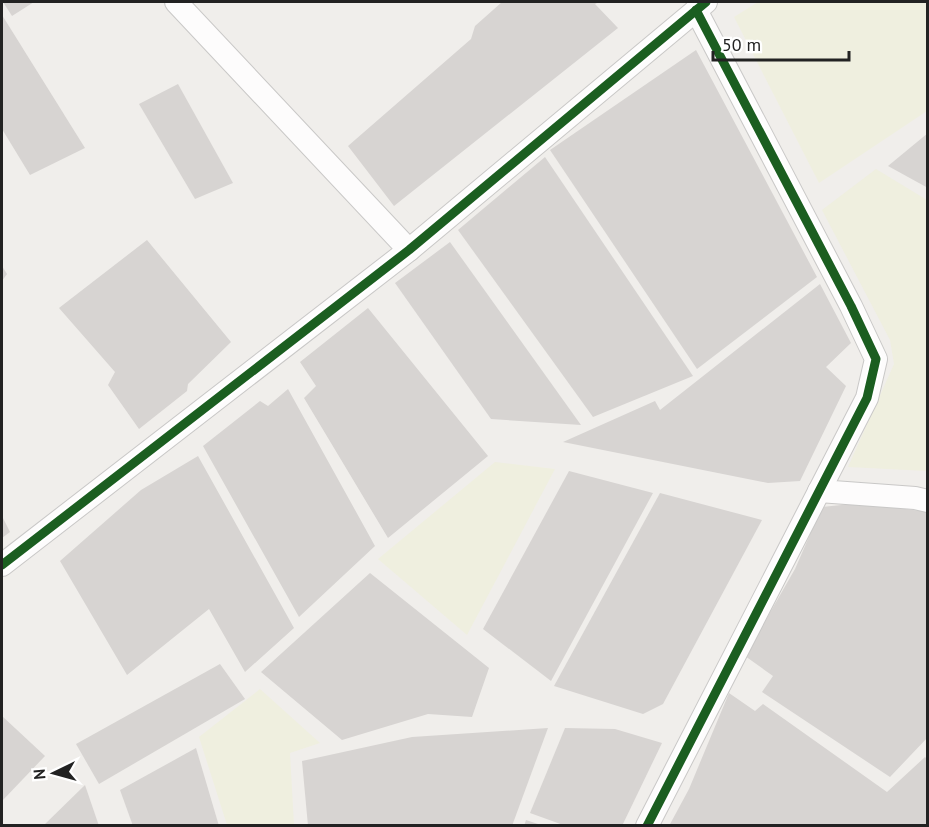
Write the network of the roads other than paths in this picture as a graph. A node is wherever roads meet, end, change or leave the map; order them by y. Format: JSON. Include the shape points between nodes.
{"nodes":[{"id":1,"x":176,"y":2,"type":"edge"},
{"id":2,"x":701,"y":6,"type":"edge"},
{"id":3,"x":409,"y":250,"type":"junction"},
{"id":4,"x":819,"y":491,"type":"junction"},
{"id":5,"x":927,"y":501,"type":"edge"},
{"id":6,"x":2,"y":565,"type":"edge"},
{"id":7,"x":647,"y":825,"type":"edge"}],
"edges":[{"from":1,"to":3,"type":"street"},
{"from":2,"to":3,"type":"street"},
{"from":2,"to":4,"type":"street","via":[[876,359],[867,398]]},
{"from":3,"to":6,"type":"street"},
{"from":4,"to":5,"type":"street"},
{"from":4,"to":7,"type":"street"}]}
